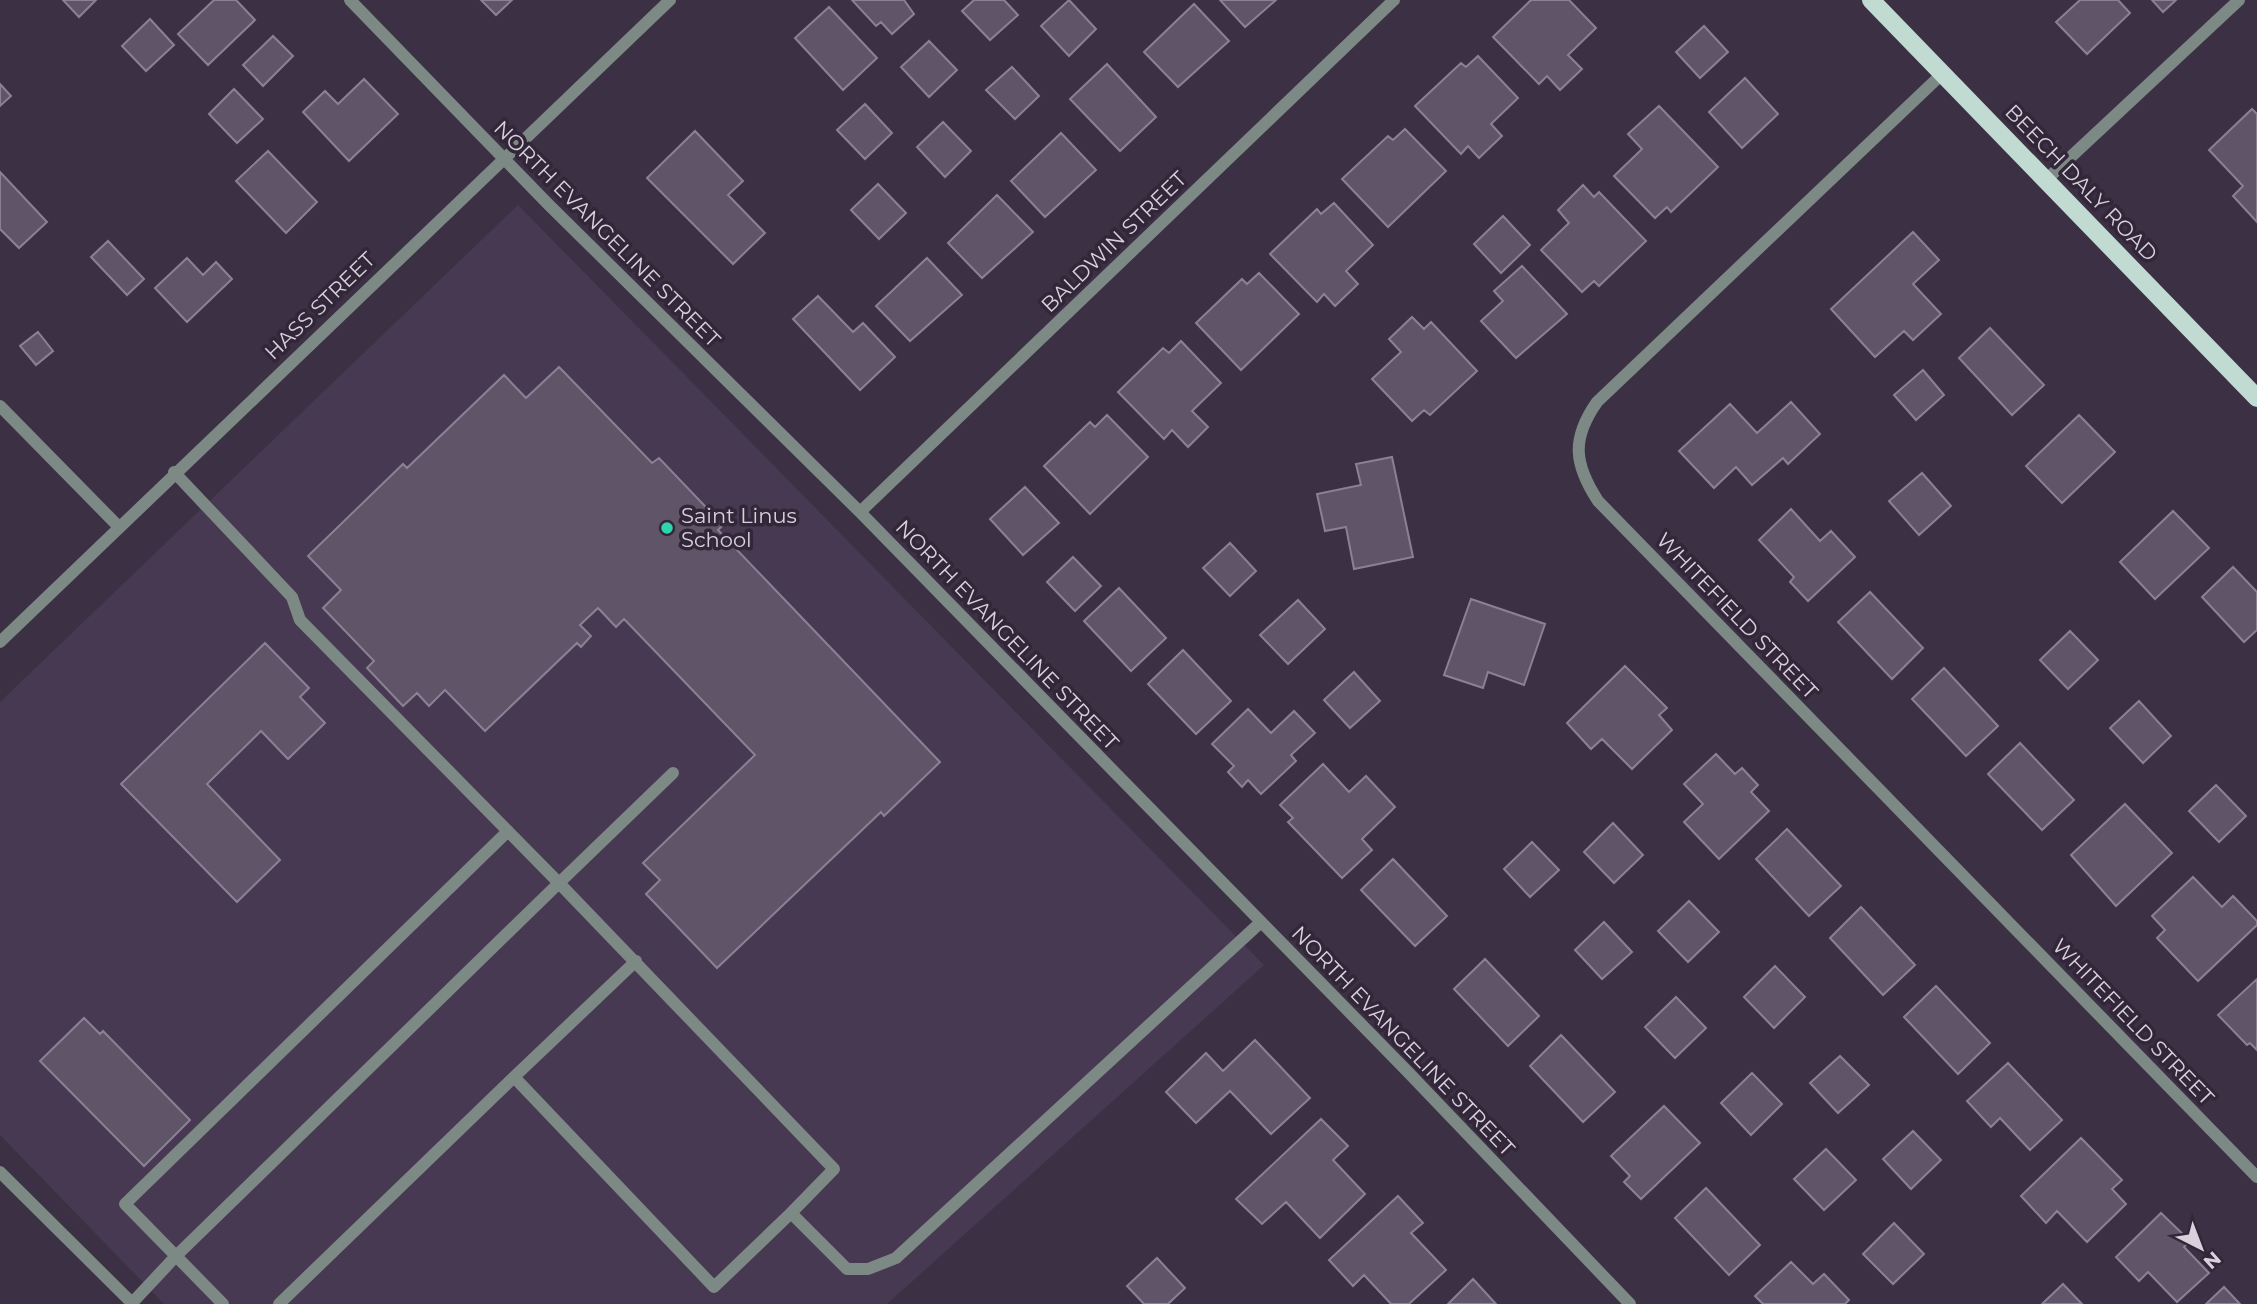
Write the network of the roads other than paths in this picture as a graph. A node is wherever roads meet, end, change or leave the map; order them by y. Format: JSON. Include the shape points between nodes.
{"nodes":[{"id":1,"x":350,"y":0,"type":"edge"},
{"id":2,"x":670,"y":0,"type":"edge"},
{"id":3,"x":1394,"y":0,"type":"edge"},
{"id":4,"x":1871,"y":0,"type":"edge"},
{"id":5,"x":2239,"y":0,"type":"edge"},
{"id":6,"x":1942,"y":74,"type":"junction"},
{"id":7,"x":503,"y":159,"type":"junction"},
{"id":8,"x":2046,"y":180,"type":"junction"},
{"id":9,"x":2257,"y":398,"type":"edge"},
{"id":10,"x":0,"y":405,"type":"edge"},
{"id":11,"x":174,"y":472,"type":"junction"},
{"id":12,"x":860,"y":512,"type":"junction"},
{"id":13,"x":119,"y":527,"type":"junction"},
{"id":14,"x":0,"y":642,"type":"edge"},
{"id":15,"x":673,"y":773,"type":"dead end"},
{"id":16,"x":508,"y":831,"type":"junction"},
{"id":17,"x":559,"y":883,"type":"junction"},
{"id":18,"x":1261,"y":922,"type":"junction"},
{"id":19,"x":636,"y":961,"type":"junction"},
{"id":20,"x":514,"y":1077,"type":"junction"},
{"id":21,"x":0,"y":1172,"type":"edge"},
{"id":22,"x":2257,"y":1177,"type":"edge"},
{"id":23,"x":790,"y":1213,"type":"junction"},
{"id":24,"x":176,"y":1256,"type":"junction"},
{"id":25,"x":132,"y":1303,"type":"edge"},
{"id":26,"x":223,"y":1304,"type":"edge"},
{"id":27,"x":279,"y":1304,"type":"edge"},
{"id":28,"x":1630,"y":1304,"type":"edge"}],
"edges":[{"from":1,"to":7,"type":"street","name":"NORTH EVANGELINE STREET"},
{"from":2,"to":7,"type":"street","name":"HASS STREET"},
{"from":3,"to":12,"type":"street","name":"BALDWIN STREET"},
{"from":4,"to":6,"type":"main road","name":"BEECH DALY ROAD"},
{"from":5,"to":8,"type":"street"},
{"from":6,"to":8,"type":"main road","name":"BEECH DALY ROAD"},
{"from":6,"to":22,"type":"street","name":"WHITEFIELD STREET","via":[[1597,402],[1579,439],[1583,477],[1598,501]]},
{"from":7,"to":11,"type":"street","name":"HASS STREET"},
{"from":7,"to":12,"type":"street","name":"NORTH EVANGELINE STREET"},
{"from":8,"to":9,"type":"main road","name":"BEECH DALY ROAD"},
{"from":10,"to":13,"type":"street"},
{"from":11,"to":13,"type":"street","name":"HASS STREET"},
{"from":11,"to":16,"type":"street","via":[[292,597],[300,620]]},
{"from":12,"to":18,"type":"street","name":"NORTH EVANGELINE STREET"},
{"from":13,"to":14,"type":"street","name":"HASS STREET"},
{"from":15,"to":17,"type":"street"},
{"from":16,"to":17,"type":"street"},
{"from":16,"to":24,"type":"street","via":[[125,1204]]},
{"from":17,"to":19,"type":"street"},
{"from":17,"to":24,"type":"street"},
{"from":18,"to":23,"type":"street","via":[[896,1258],[868,1269],[847,1269]]},
{"from":18,"to":28,"type":"street","name":"NORTH EVANGELINE STREET"},
{"from":19,"to":20,"type":"street"},
{"from":19,"to":23,"type":"street","via":[[834,1169]]},
{"from":20,"to":23,"type":"street","via":[[714,1287]]},
{"from":20,"to":27,"type":"street"},
{"from":21,"to":25,"type":"street"},
{"from":24,"to":25,"type":"street"},
{"from":24,"to":26,"type":"street"}]}
